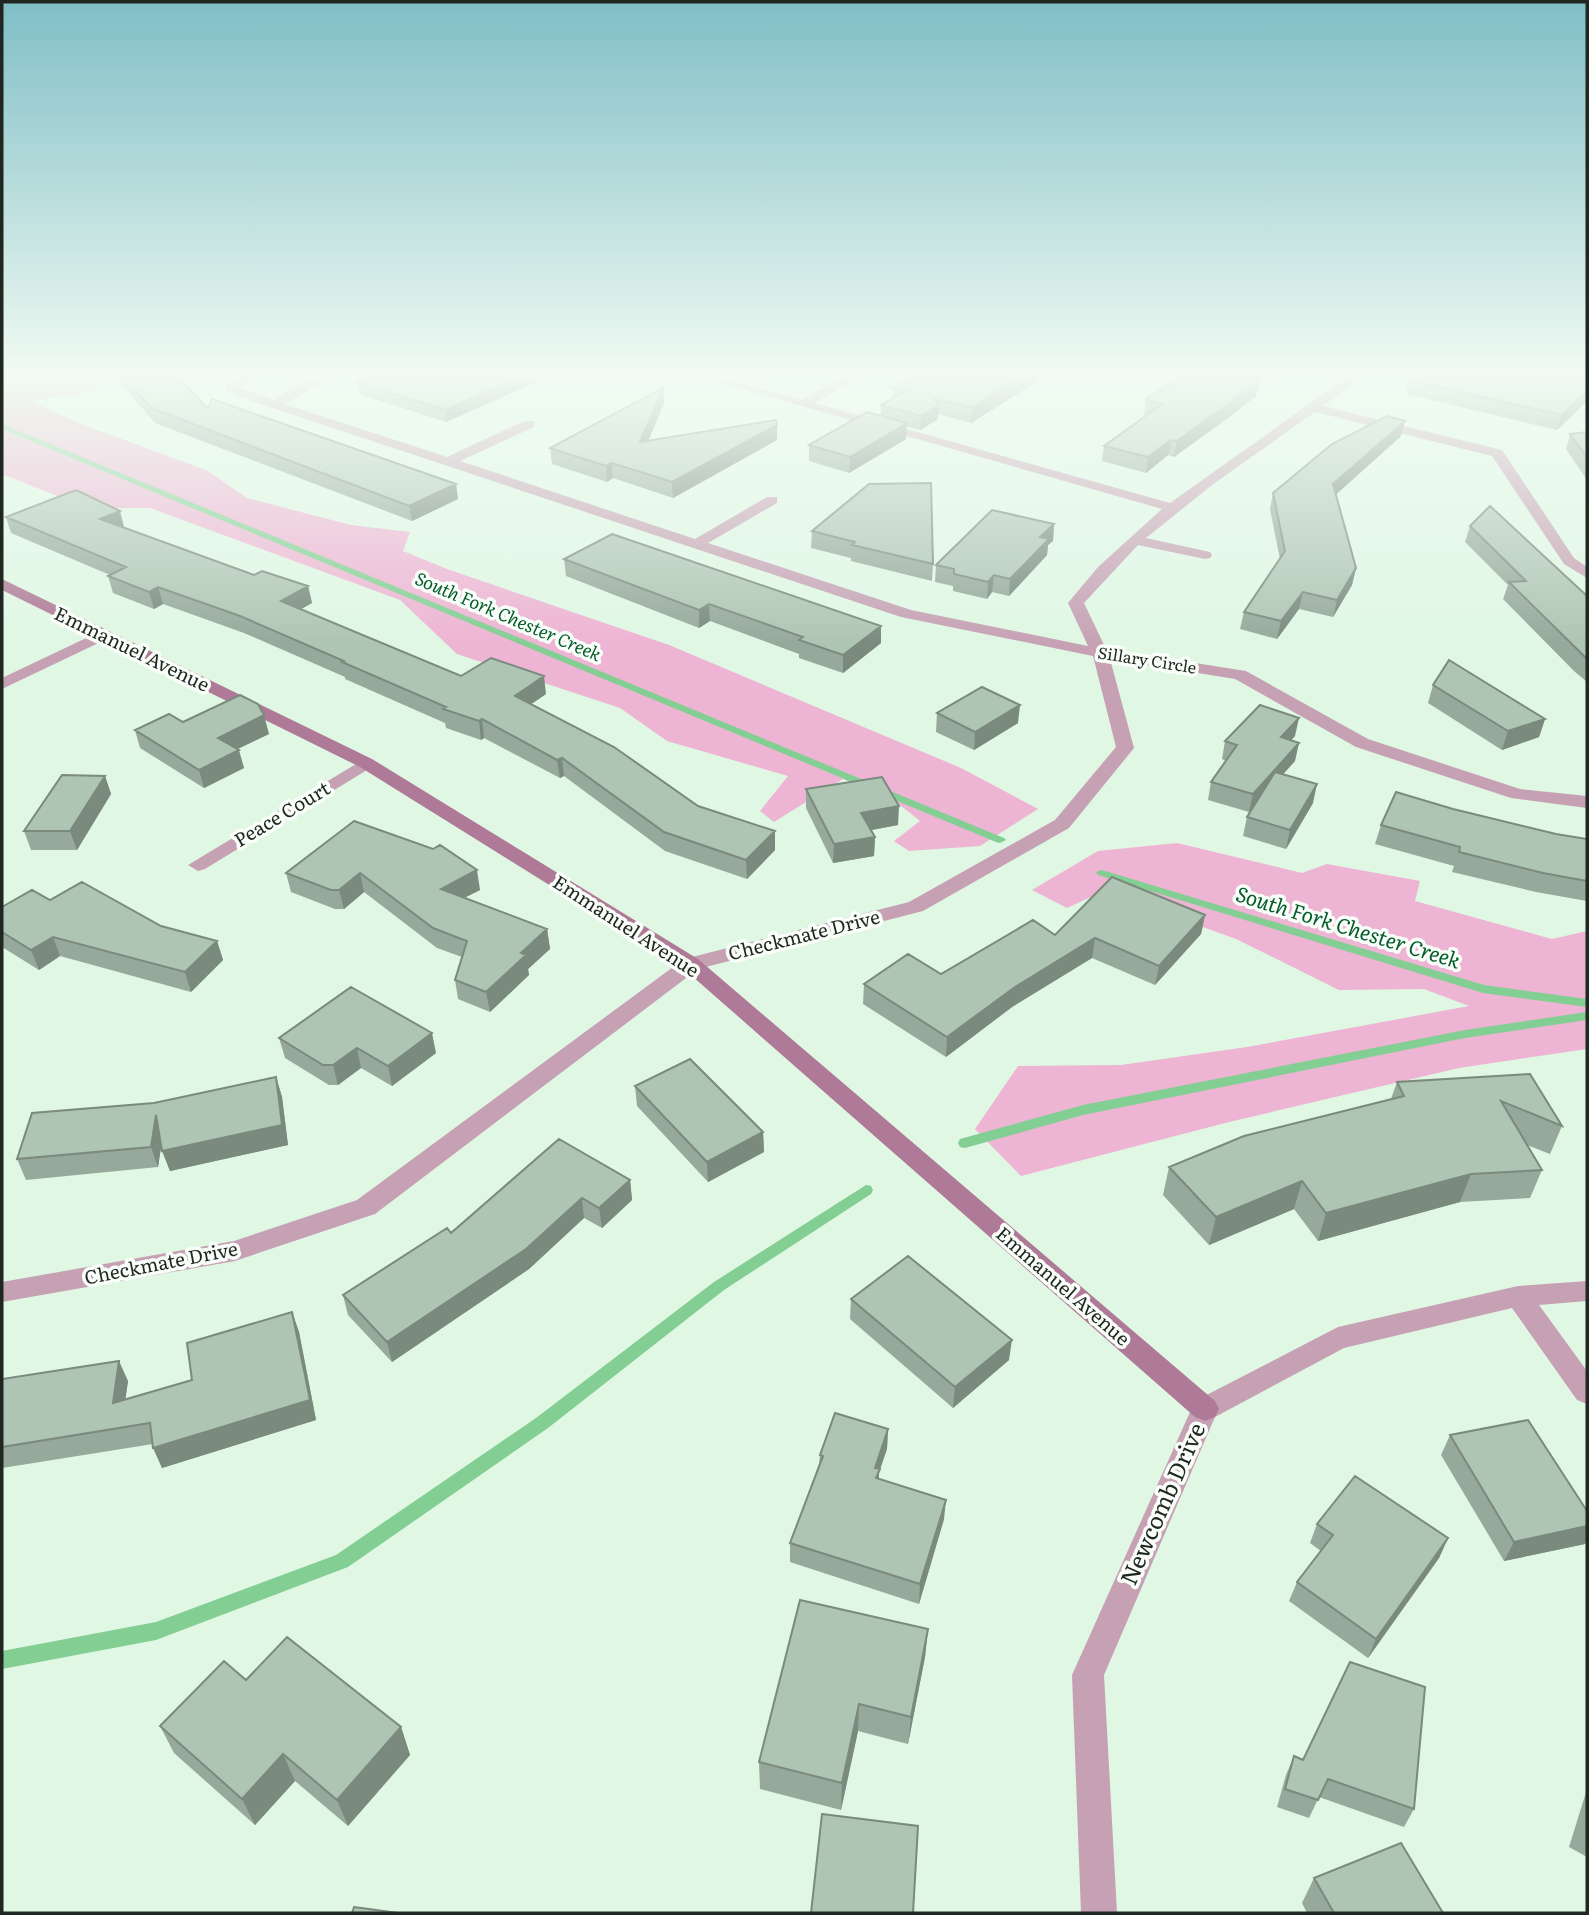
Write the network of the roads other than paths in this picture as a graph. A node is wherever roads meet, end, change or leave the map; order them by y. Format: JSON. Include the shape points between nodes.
{"nodes":[{"id":1,"x":466,"y":466,"type":"edge"},
{"id":2,"x":1025,"y":466,"type":"edge"},
{"id":3,"x":1232,"y":466,"type":"edge"},
{"id":4,"x":1506,"y":466,"type":"edge"},
{"id":5,"x":772,"y":500,"type":"dead end"},
{"id":6,"x":1173,"y":508,"type":"junction"},
{"id":7,"x":1137,"y":540,"type":"junction"},
{"id":8,"x":696,"y":544,"type":"junction"},
{"id":9,"x":1205,"y":555,"type":"dead end"},
{"id":10,"x":1587,"y":574,"type":"edge"},
{"id":11,"x":2,"y":583,"type":"edge"},
{"id":12,"x":103,"y":635,"type":"junction"},
{"id":13,"x":1100,"y":653,"type":"junction"},
{"id":14,"x":2,"y":684,"type":"edge"},
{"id":15,"x":366,"y":763,"type":"junction"},
{"id":16,"x":1587,"y":802,"type":"edge"},
{"id":17,"x":198,"y":865,"type":"dead end"},
{"id":18,"x":691,"y":964,"type":"junction"},
{"id":19,"x":1587,"y":1291,"type":"edge"},
{"id":20,"x":2,"y":1292,"type":"edge"},
{"id":21,"x":1518,"y":1296,"type":"junction"},
{"id":22,"x":1587,"y":1392,"type":"edge"},
{"id":23,"x":1205,"y":1409,"type":"junction"},
{"id":24,"x":1099,"y":1913,"type":"edge"}],
"edges":[{"from":1,"to":8,"type":"street","name":"Sillary Circle"},
{"from":2,"to":6,"type":"street"},
{"from":3,"to":6,"type":"street","name":"Checkmate Drive"},
{"from":4,"to":10,"type":"street","via":[[1569,561]]},
{"from":5,"to":8,"type":"street"},
{"from":6,"to":7,"type":"street","name":"Checkmate Drive"},
{"from":7,"to":9,"type":"street"},
{"from":7,"to":13,"type":"street","name":"Checkmate Drive","via":[[1098,573],[1076,603]]},
{"from":8,"to":13,"type":"street","name":"Sillary Circle","via":[[907,614]]},
{"from":11,"to":12,"type":"street","name":"Emmanuel Avenue"},
{"from":12,"to":14,"type":"street"},
{"from":12,"to":15,"type":"street","name":"Emmanuel Avenue"},
{"from":13,"to":16,"type":"street","name":"Sillary Circle","via":[[1240,676],[1362,743],[1518,794]]},
{"from":13,"to":18,"type":"street","name":"Checkmate Drive","via":[[1125,748],[1062,824],[916,907]]},
{"from":15,"to":17,"type":"street","name":"Peace Court"},
{"from":15,"to":18,"type":"street","name":"Emmanuel Avenue"},
{"from":18,"to":20,"type":"street","name":"Checkmate Drive","via":[[366,1207],[235,1251]]},
{"from":18,"to":23,"type":"street","name":"Emmanuel Avenue"},
{"from":19,"to":21,"type":"street","name":"Newcomb Drive"},
{"from":21,"to":22,"type":"street"},
{"from":21,"to":23,"type":"street","name":"Newcomb Drive","via":[[1338,1338]]},
{"from":23,"to":24,"type":"street","name":"Newcomb Drive","via":[[1088,1675]]}]}
